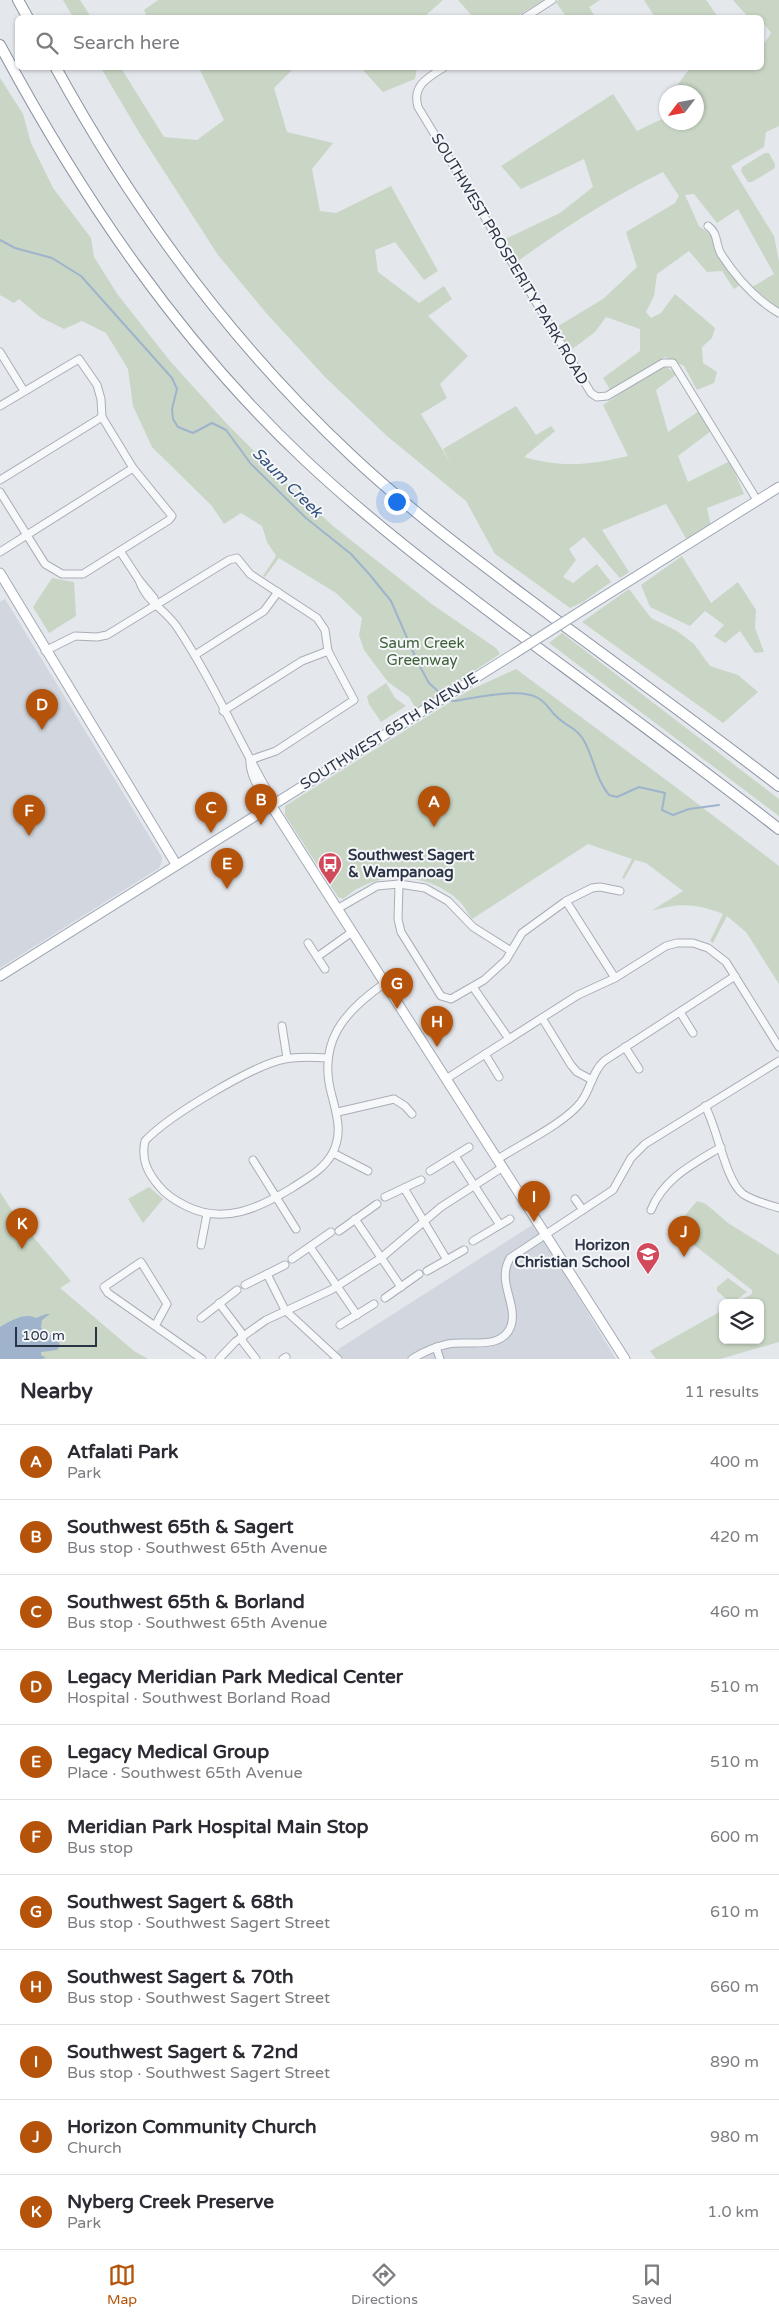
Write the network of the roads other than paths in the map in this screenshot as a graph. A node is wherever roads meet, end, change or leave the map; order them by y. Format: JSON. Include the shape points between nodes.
{"nodes":[{"id":1,"x":18,"y":0,"type":"edge"},
{"id":2,"x":552,"y":0,"type":"edge"},
{"id":3,"x":26,"y":15,"type":"edge"},
{"id":4,"x":529,"y":15,"type":"edge"},
{"id":5,"x":0,"y":45,"type":"edge"},
{"id":6,"x":57,"y":70,"type":"edge"},
{"id":7,"x":440,"y":70,"type":"edge"},
{"id":8,"x":708,"y":226,"type":"dead end"},
{"id":9,"x":779,"y":313,"type":"edge"},
{"id":10,"x":0,"y":352,"type":"edge"},
{"id":11,"x":24,"y":391,"type":"junction"},
{"id":12,"x":0,"y":406,"type":"edge"},
{"id":13,"x":102,"y":417,"type":"junction"},
{"id":14,"x":133,"y":468,"type":"junction"},
{"id":15,"x":0,"y":480,"type":"edge"},
{"id":16,"x":779,"y":486,"type":"edge"},
{"id":17,"x":0,"y":492,"type":"edge"},
{"id":18,"x":757,"y":500,"type":"junction"},
{"id":19,"x":27,"y":536,"type":"junction"},
{"id":20,"x":120,"y":551,"type":"junction"},
{"id":21,"x":0,"y":552,"type":"edge"},
{"id":22,"x":0,"y":573,"type":"edge"},
{"id":23,"x":278,"y":592,"type":"junction"},
{"id":24,"x":156,"y":606,"type":"junction"},
{"id":25,"x":45,"y":651,"type":"junction"},
{"id":26,"x":328,"y":651,"type":"junction"},
{"id":27,"x":194,"y":655,"type":"junction"},
{"id":28,"x":223,"y":711,"type":"junction"},
{"id":29,"x":723,"y":743,"type":"junction"},
{"id":30,"x":250,"y":760,"type":"junction"},
{"id":31,"x":779,"y":779,"type":"edge"},
{"id":32,"x":779,"y":786,"type":"edge"},
{"id":33,"x":271,"y":805,"type":"junction"},
{"id":34,"x":779,"y":829,"type":"edge"},
{"id":35,"x":176,"y":864,"type":"junction"},
{"id":36,"x":399,"y":884,"type":"junction"},
{"id":37,"x":620,"y":891,"type":"dead end"},
{"id":38,"x":566,"y":901,"type":"junction"},
{"id":39,"x":337,"y":909,"type":"junction"},
{"id":40,"x":352,"y":932,"type":"junction"},
{"id":41,"x":308,"y":943,"type":"dead end"},
{"id":42,"x":511,"y":951,"type":"junction"},
{"id":43,"x":317,"y":957,"type":"junction"},
{"id":44,"x":325,"y":970,"type":"dead end"},
{"id":45,"x":0,"y":976,"type":"edge"},
{"id":46,"x":735,"y":976,"type":"junction"},
{"id":47,"x":615,"y":978,"type":"junction"},
{"id":48,"x":385,"y":983,"type":"junction"},
{"id":49,"x":474,"y":987,"type":"junction"},
{"id":50,"x":680,"y":1012,"type":"junction"},
{"id":51,"x":542,"y":1018,"type":"junction"},
{"id":52,"x":282,"y":1026,"type":"dead end"},
{"id":53,"x":693,"y":1033,"type":"dead end"},
{"id":54,"x":509,"y":1039,"type":"junction"},
{"id":55,"x":625,"y":1047,"type":"junction"},
{"id":56,"x":779,"y":1047,"type":"edge"},
{"id":57,"x":485,"y":1054,"type":"junction"},
{"id":58,"x":286,"y":1058,"type":"junction"},
{"id":59,"x":327,"y":1058,"type":"junction"},
{"id":60,"x":779,"y":1060,"type":"edge"},
{"id":61,"x":639,"y":1069,"type":"dead end"},
{"id":62,"x":499,"y":1077,"type":"dead end"},
{"id":63,"x":446,"y":1079,"type":"junction"},
{"id":64,"x":592,"y":1080,"type":"junction"},
{"id":65,"x":706,"y":1106,"type":"junction"},
{"id":66,"x":338,"y":1112,"type":"junction"},
{"id":67,"x":412,"y":1114,"type":"dead end"},
{"id":68,"x":469,"y":1147,"type":"dead end"},
{"id":69,"x":721,"y":1147,"type":"junction"},
{"id":70,"x":333,"y":1153,"type":"junction"},
{"id":71,"x":455,"y":1156,"type":"junction"},
{"id":72,"x":253,"y":1160,"type":"dead end"},
{"id":73,"x":500,"y":1163,"type":"junction"},
{"id":74,"x":368,"y":1171,"type":"dead end"},
{"id":75,"x":430,"y":1171,"type":"dead end"},
{"id":76,"x":421,"y":1180,"type":"dead end"},
{"id":77,"x":474,"y":1185,"type":"junction"},
{"id":78,"x":404,"y":1188,"type":"junction"},
{"id":79,"x":277,"y":1197,"type":"junction"},
{"id":80,"x":385,"y":1197,"type":"dead end"},
{"id":81,"x":576,"y":1199,"type":"dead end"},
{"id":82,"x":377,"y":1204,"type":"dead end"},
{"id":83,"x":779,"y":1208,"type":"edge"},
{"id":84,"x":583,"y":1210,"type":"junction"},
{"id":85,"x":651,"y":1210,"type":"dead end"},
{"id":86,"x":207,"y":1214,"type":"junction"},
{"id":87,"x":355,"y":1219,"type":"junction"},
{"id":88,"x":510,"y":1219,"type":"dead end"},
{"id":89,"x":424,"y":1221,"type":"junction"},
{"id":90,"x":500,"y":1225,"type":"junction"},
{"id":91,"x":296,"y":1229,"type":"dead end"},
{"id":92,"x":545,"y":1233,"type":"junction"},
{"id":93,"x":473,"y":1241,"type":"dead end"},
{"id":94,"x":201,"y":1245,"type":"dead end"},
{"id":95,"x":310,"y":1247,"type":"junction"},
{"id":96,"x":464,"y":1250,"type":"dead end"},
{"id":97,"x":381,"y":1258,"type":"junction"},
{"id":98,"x":292,"y":1259,"type":"dead end"},
{"id":99,"x":447,"y":1260,"type":"junction"},
{"id":100,"x":285,"y":1265,"type":"dead end"},
{"id":101,"x":427,"y":1271,"type":"dead end"},
{"id":102,"x":267,"y":1274,"type":"junction"},
{"id":103,"x":419,"y":1274,"type":"dead end"},
{"id":104,"x":245,"y":1285,"type":"dead end"},
{"id":105,"x":338,"y":1286,"type":"junction"},
{"id":106,"x":401,"y":1287,"type":"junction"},
{"id":107,"x":237,"y":1290,"type":"dead end"},
{"id":108,"x":385,"y":1298,"type":"dead end"},
{"id":109,"x":219,"y":1303,"type":"junction"},
{"id":110,"x":374,"y":1304,"type":"dead end"},
{"id":111,"x":285,"y":1310,"type":"junction"},
{"id":112,"x":357,"y":1315,"type":"junction"},
{"id":113,"x":201,"y":1318,"type":"dead end"},
{"id":114,"x":340,"y":1325,"type":"dead end"},
{"id":115,"x":155,"y":1326,"type":"junction"},
{"id":116,"x":242,"y":1337,"type":"junction"},
{"id":117,"x":436,"y":1347,"type":"junction"},
{"id":118,"x":336,"y":1357,"type":"edge"},
{"id":119,"x":202,"y":1359,"type":"edge"},
{"id":120,"x":219,"y":1359,"type":"edge"},
{"id":121,"x":256,"y":1359,"type":"edge"},
{"id":122,"x":412,"y":1359,"type":"edge"},
{"id":123,"x":440,"y":1359,"type":"edge"},
{"id":124,"x":625,"y":1359,"type":"edge"}],
"edges":[{"from":1,"to":3,"type":"highway"},
{"from":2,"to":4,"type":"street"},
{"from":5,"to":34,"type":"highway","via":[[70,170],[149,286],[213,364],[275,430],[344,495],[418,557]]},
{"from":6,"to":29,"type":"highway","via":[[111,164],[172,254],[236,334],[306,410],[377,479],[470,555]]},
{"from":7,"to":18,"type":"street","name":"SOUTHWEST PROSPERITY PARK ROAD","via":[[420,84],[416,94],[418,107],[591,393],[597,397],[607,396],[663,363],[673,363]]},
{"from":8,"to":9,"type":"street","via":[[714,230],[721,254],[747,287]]},
{"from":10,"to":11,"type":"street"},
{"from":11,"to":12,"type":"street"},
{"from":11,"to":13,"type":"street","via":[[80,359],[97,385]]},
{"from":13,"to":14,"type":"street"},
{"from":13,"to":15,"type":"street"},
{"from":14,"to":19,"type":"street"},
{"from":14,"to":20,"type":"street","via":[[172,516]]},
{"from":16,"to":18,"type":"main road","name":"SOUTHWEST 65TH AVENUE"},
{"from":17,"to":19,"type":"street"},
{"from":18,"to":33,"type":"main road","name":"SOUTHWEST 65TH AVENUE","bridge":true},
{"from":19,"to":20,"type":"street","via":[[45,564],[70,575],[89,571]]},
{"from":19,"to":21,"type":"street"},
{"from":20,"to":24,"type":"street","via":[[154,598]]},
{"from":22,"to":25,"type":"main road"},
{"from":23,"to":24,"type":"street","via":[[250,574],[236,558]]},
{"from":23,"to":26,"type":"street","via":[[317,618],[325,630]]},
{"from":23,"to":27,"type":"street","via":[[264,611]]},
{"from":24,"to":25,"type":"street","via":[[107,635],[96,638],[75,636]]},
{"from":24,"to":27,"type":"street","via":[[174,623]]},
{"from":25,"to":35,"type":"main road"},
{"from":26,"to":28,"type":"street","via":[[302,661]]},
{"from":26,"to":30,"type":"street","via":[[354,700],[276,751]]},
{"from":27,"to":28,"type":"street"},
{"from":28,"to":30,"type":"street"},
{"from":29,"to":31,"type":"highway"},
{"from":29,"to":32,"type":"highway"},
{"from":30,"to":33,"type":"street","via":[[270,795]]},
{"from":33,"to":35,"type":"main road","name":"SOUTHWEST 65TH AVENUE"},
{"from":33,"to":39,"type":"main road"},
{"from":35,"to":45,"type":"main road","name":"SOUTHWEST 65TH AVENUE"},
{"from":36,"to":39,"type":"street","via":[[377,886]]},
{"from":36,"to":42,"type":"street","via":[[425,888],[441,895],[473,927]]},
{"from":36,"to":49,"type":"street","via":[[398,919],[402,932],[441,996],[450,999]]},
{"from":37,"to":38,"type":"street","via":[[592,888]]},
{"from":38,"to":42,"type":"street","via":[[522,932]]},
{"from":38,"to":47,"type":"street"},
{"from":39,"to":40,"type":"main road"},
{"from":40,"to":43,"type":"street"},
{"from":40,"to":48,"type":"main road"},
{"from":41,"to":43,"type":"street"},
{"from":42,"to":49,"type":"street"},
{"from":43,"to":44,"type":"street"},
{"from":46,"to":47,"type":"street","via":[[726,962],[708,948],[693,943],[677,943],[666,946]]},
{"from":46,"to":50,"type":"street"},
{"from":46,"to":56,"type":"street"},
{"from":47,"to":51,"type":"street","via":[[578,995]]},
{"from":48,"to":59,"type":"street","via":[[348,1013],[336,1032]]},
{"from":48,"to":63,"type":"main road"},
{"from":49,"to":54,"type":"street"},
{"from":50,"to":53,"type":"street"},
{"from":50,"to":55,"type":"street"},
{"from":51,"to":54,"type":"street"},
{"from":51,"to":64,"type":"street","via":[[577,1072]]},
{"from":52,"to":58,"type":"street"},
{"from":54,"to":57,"type":"street"},
{"from":55,"to":61,"type":"street"},
{"from":55,"to":64,"type":"street","via":[[604,1061]]},
{"from":57,"to":62,"type":"street"},
{"from":57,"to":63,"type":"street"},
{"from":58,"to":59,"type":"street"},
{"from":58,"to":86,"type":"street","via":[[254,1069],[179,1114],[145,1142],[144,1160],[150,1176],[161,1189],[174,1199]]},
{"from":59,"to":66,"type":"street","via":[[328,1081]]},
{"from":60,"to":65,"type":"street"},
{"from":63,"to":73,"type":"main road"},
{"from":64,"to":73,"type":"street","via":[[575,1109]]},
{"from":65,"to":69,"type":"street"},
{"from":65,"to":84,"type":"street","via":[[645,1144],[631,1158],[613,1190]]},
{"from":66,"to":67,"type":"street","via":[[394,1099]]},
{"from":66,"to":70,"type":"street","via":[[339,1135]]},
{"from":68,"to":71,"type":"street"},
{"from":69,"to":83,"type":"street","via":[[732,1179],[740,1191]]},
{"from":69,"to":85,"type":"street","via":[[668,1182]]},
{"from":70,"to":74,"type":"street"},
{"from":70,"to":79,"type":"street","via":[[317,1172]]},
{"from":71,"to":75,"type":"street"},
{"from":71,"to":77,"type":"street"},
{"from":72,"to":79,"type":"street"},
{"from":73,"to":77,"type":"street"},
{"from":73,"to":92,"type":"main road"},
{"from":76,"to":78,"type":"street"},
{"from":77,"to":89,"type":"street"},
{"from":77,"to":90,"type":"street"},
{"from":78,"to":80,"type":"street"},
{"from":78,"to":89,"type":"street"},
{"from":79,"to":86,"type":"street","via":[[245,1212]]},
{"from":79,"to":91,"type":"street"},
{"from":81,"to":84,"type":"street"},
{"from":82,"to":87,"type":"street"},
{"from":84,"to":92,"type":"street"},
{"from":86,"to":94,"type":"street"},
{"from":87,"to":95,"type":"street"},
{"from":87,"to":97,"type":"street"},
{"from":88,"to":90,"type":"street"},
{"from":89,"to":97,"type":"street"},
{"from":89,"to":99,"type":"street"},
{"from":90,"to":93,"type":"street"},
{"from":92,"to":117,"type":"street","via":[[510,1258],[505,1266],[504,1279],[512,1314],[511,1325],[505,1335],[497,1340]]},
{"from":92,"to":124,"type":"main road"},
{"from":95,"to":98,"type":"street"},
{"from":95,"to":105,"type":"street"},
{"from":96,"to":99,"type":"street"},
{"from":97,"to":105,"type":"street"},
{"from":97,"to":106,"type":"street"},
{"from":99,"to":101,"type":"street"},
{"from":100,"to":102,"type":"street"},
{"from":102,"to":104,"type":"street"},
{"from":102,"to":111,"type":"street"},
{"from":103,"to":106,"type":"street"},
{"from":105,"to":111,"type":"street"},
{"from":105,"to":112,"type":"street"},
{"from":106,"to":108,"type":"street"},
{"from":107,"to":109,"type":"street"},
{"from":109,"to":113,"type":"street"},
{"from":109,"to":116,"type":"street"},
{"from":110,"to":112,"type":"street"},
{"from":111,"to":116,"type":"street"},
{"from":111,"to":118,"type":"street"},
{"from":112,"to":114,"type":"street"},
{"from":115,"to":115,"type":"street","via":[[104,1287],[141,1262],[167,1304]]},
{"from":115,"to":119,"type":"street"},
{"from":116,"to":120,"type":"street"},
{"from":116,"to":121,"type":"street"},
{"from":117,"to":122,"type":"street"},
{"from":117,"to":123,"type":"street"}]}
